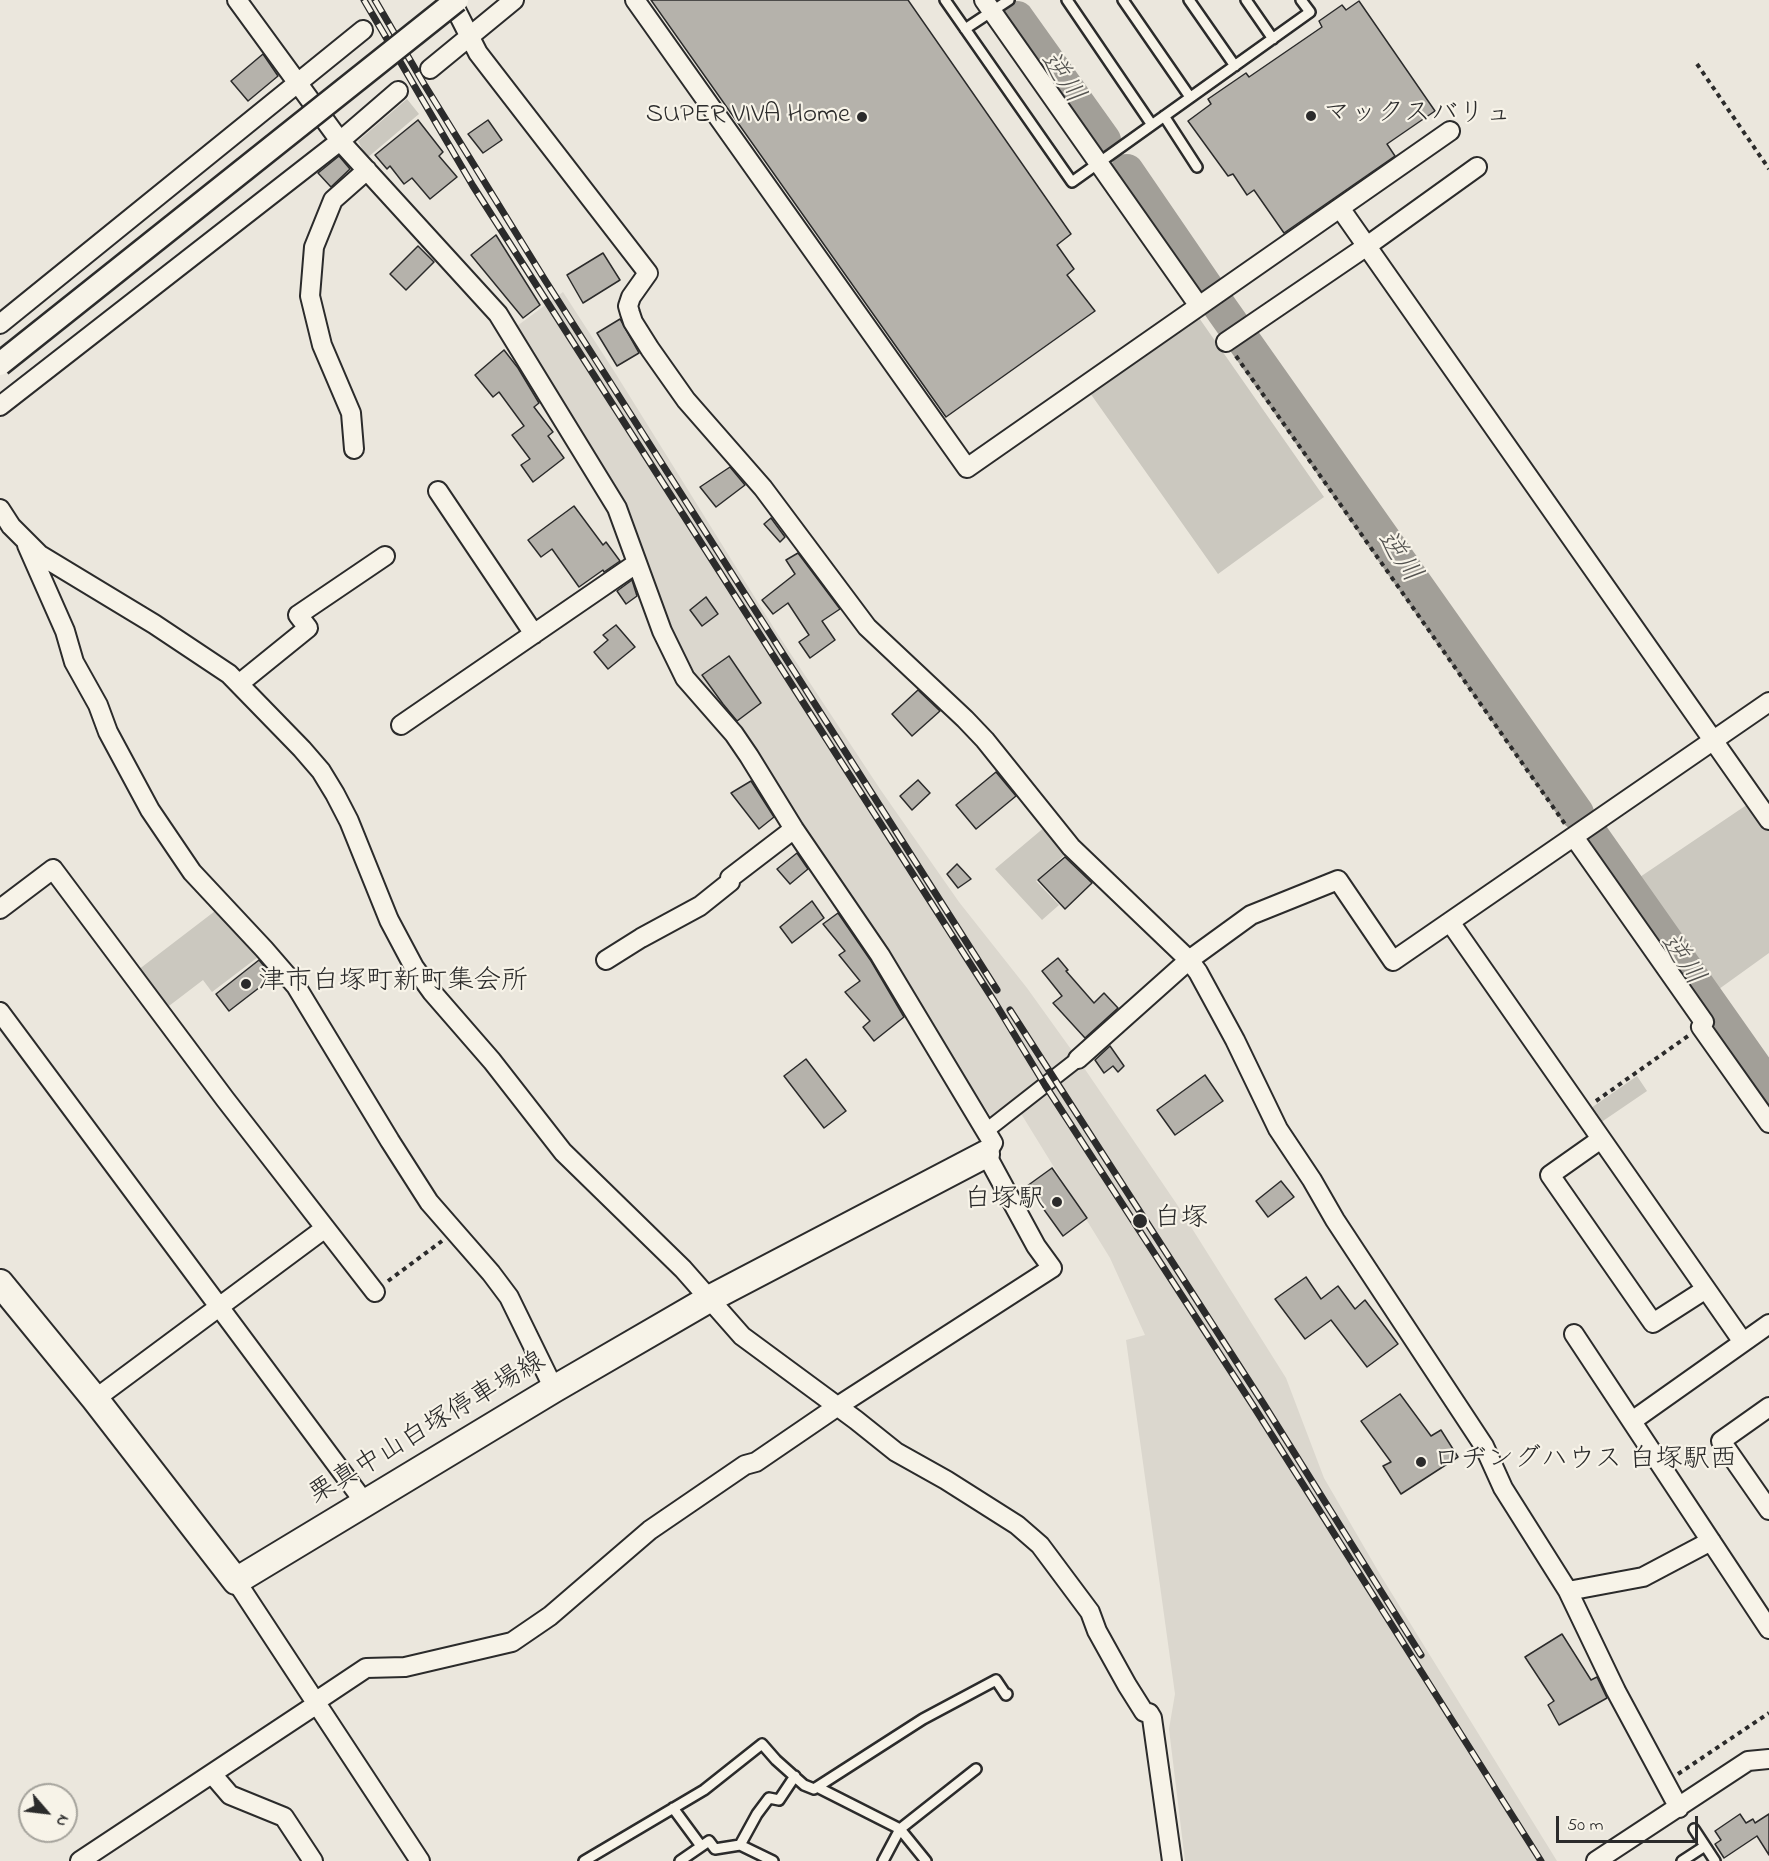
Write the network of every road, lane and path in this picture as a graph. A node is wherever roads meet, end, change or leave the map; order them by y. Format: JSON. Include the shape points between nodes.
{"nodes":[{"id":1,"x":237,"y":0,"type":"edge"},
{"id":2,"x":451,"y":0,"type":"edge"},
{"id":3,"x":457,"y":0,"type":"edge"},
{"id":4,"x":514,"y":0,"type":"edge"},
{"id":5,"x":635,"y":0,"type":"edge"},
{"id":6,"x":945,"y":0,"type":"edge"},
{"id":7,"x":1067,"y":0,"type":"edge"},
{"id":8,"x":1123,"y":0,"type":"edge"},
{"id":9,"x":1189,"y":0,"type":"edge"},
{"id":10,"x":1246,"y":0,"type":"edge"},
{"id":11,"x":1301,"y":0,"type":"edge"},
{"id":12,"x":998,"y":4,"type":"edge"},
{"id":13,"x":965,"y":29,"type":"junction"},
{"id":14,"x":363,"y":30,"type":"dead end"},
{"id":15,"x":470,"y":37,"type":"junction"},
{"id":16,"x":1273,"y":39,"type":"junction"},
{"id":17,"x":1697,"y":64,"type":"dead end"},
{"id":18,"x":1235,"y":66,"type":"junction"},
{"id":19,"x":430,"y":69,"type":"dead end"},
{"id":20,"x":297,"y":84,"type":"junction"},
{"id":21,"x":398,"y":91,"type":"dead end"},
{"id":22,"x":1190,"y":97,"type":"junction"},
{"id":23,"x":1164,"y":116,"type":"junction"},
{"id":24,"x":1152,"y":125,"type":"junction"},
{"id":25,"x":1450,"y":131,"type":"dead end"},
{"id":26,"x":340,"y":141,"type":"junction"},
{"id":27,"x":1106,"y":158,"type":"junction"},
{"id":28,"x":1197,"y":167,"type":"dead end"},
{"id":29,"x":1477,"y":167,"type":"dead end"},
{"id":30,"x":367,"y":170,"type":"junction"},
{"id":31,"x":1769,"y":170,"type":"edge"},
{"id":32,"x":1340,"y":207,"type":"junction"},
{"id":33,"x":1367,"y":246,"type":"junction"},
{"id":34,"x":1199,"y":306,"type":"junction"},
{"id":35,"x":0,"y":324,"type":"edge"},
{"id":36,"x":1226,"y":342,"type":"joint"},
{"id":37,"x":0,"y":364,"type":"edge"},
{"id":38,"x":0,"y":406,"type":"edge"},
{"id":39,"x":354,"y":449,"type":"dead end"},
{"id":40,"x":438,"y":491,"type":"dead end"},
{"id":41,"x":0,"y":508,"type":"edge"},
{"id":42,"x":26,"y":541,"type":"junction"},
{"id":43,"x":385,"y":556,"type":"dead end"},
{"id":44,"x":637,"y":563,"type":"junction"},
{"id":45,"x":534,"y":634,"type":"junction"},
{"id":46,"x":240,"y":683,"type":"junction"},
{"id":47,"x":1769,"y":702,"type":"edge"},
{"id":48,"x":401,"y":725,"type":"dead end"},
{"id":49,"x":1714,"y":741,"type":"junction"},
{"id":50,"x":1769,"y":820,"type":"edge"},
{"id":51,"x":794,"y":829,"type":"junction"},
{"id":52,"x":1574,"y":837,"type":"junction"},
{"id":53,"x":0,"y":909,"type":"edge"},
{"id":54,"x":1450,"y":922,"type":"junction"},
{"id":55,"x":606,"y":960,"type":"dead end"},
{"id":56,"x":1189,"y":960,"type":"junction"},
{"id":57,"x":0,"y":1012,"type":"edge"},
{"id":58,"x":1701,"y":1027,"type":"junction"},
{"id":59,"x":1078,"y":1059,"type":"joint"},
{"id":60,"x":1581,"y":1111,"type":"junction"},
{"id":61,"x":1769,"y":1123,"type":"edge"},
{"id":62,"x":1601,"y":1139,"type":"junction"},
{"id":63,"x":986,"y":1142,"type":"junction"},
{"id":64,"x":324,"y":1229,"type":"junction"},
{"id":65,"x":455,"y":1231,"type":"junction"},
{"id":66,"x":0,"y":1283,"type":"edge"},
{"id":67,"x":1706,"y":1289,"type":"junction"},
{"id":68,"x":375,"y":1292,"type":"joint"},
{"id":69,"x":709,"y":1299,"type":"junction"},
{"id":70,"x":219,"y":1306,"type":"junction"},
{"id":71,"x":1769,"y":1324,"type":"edge"},
{"id":72,"x":1574,"y":1334,"type":"dead end"},
{"id":73,"x":1743,"y":1342,"type":"junction"},
{"id":74,"x":554,"y":1389,"type":"junction"},
{"id":75,"x":95,"y":1399,"type":"junction"},
{"id":76,"x":838,"y":1407,"type":"junction"},
{"id":77,"x":1769,"y":1407,"type":"edge"},
{"id":78,"x":1632,"y":1421,"type":"junction"},
{"id":79,"x":366,"y":1503,"type":"junction"},
{"id":80,"x":1769,"y":1510,"type":"edge"},
{"id":81,"x":1711,"y":1541,"type":"junction"},
{"id":82,"x":236,"y":1581,"type":"junction"},
{"id":83,"x":1568,"y":1591,"type":"junction"},
{"id":84,"x":1769,"y":1629,"type":"edge"},
{"id":85,"x":1007,"y":1694,"type":"dead end"},
{"id":86,"x":316,"y":1703,"type":"junction"},
{"id":87,"x":1769,"y":1713,"type":"edge"},
{"id":88,"x":1769,"y":1759,"type":"edge"},
{"id":89,"x":976,"y":1769,"type":"dead end"},
{"id":90,"x":212,"y":1774,"type":"junction"},
{"id":91,"x":795,"y":1776,"type":"junction"},
{"id":92,"x":1665,"y":1782,"type":"junction"},
{"id":93,"x":817,"y":1787,"type":"junction"},
{"id":94,"x":673,"y":1808,"type":"junction"},
{"id":95,"x":1679,"y":1808,"type":"junction"},
{"id":96,"x":900,"y":1829,"type":"junction"},
{"id":97,"x":1695,"y":1829,"type":"dead end"},
{"id":98,"x":740,"y":1845,"type":"junction"},
{"id":99,"x":701,"y":1846,"type":"junction"},
{"id":100,"x":1705,"y":1846,"type":"junction"},
{"id":101,"x":81,"y":1861,"type":"edge"},
{"id":102,"x":313,"y":1861,"type":"edge"},
{"id":103,"x":420,"y":1861,"type":"edge"},
{"id":104,"x":584,"y":1861,"type":"edge"},
{"id":105,"x":680,"y":1861,"type":"edge"},
{"id":106,"x":773,"y":1861,"type":"edge"},
{"id":107,"x":883,"y":1861,"type":"edge"},
{"id":108,"x":926,"y":1861,"type":"edge"},
{"id":109,"x":1172,"y":1861,"type":"edge"},
{"id":110,"x":1596,"y":1861,"type":"edge"},
{"id":111,"x":1682,"y":1861,"type":"edge"},
{"id":112,"x":1715,"y":1861,"type":"edge"}],
"edges":[{"from":1,"to":20,"type":"street"},
{"from":2,"to":15,"type":"street"},
{"from":3,"to":37,"type":"street","bridge":true},
{"from":4,"to":15,"type":"street"},
{"from":5,"to":34,"type":"street","via":[[968,468]]},
{"from":6,"to":13,"type":"lane"},
{"from":7,"to":24,"type":"lane"},
{"from":8,"to":22,"type":"lane"},
{"from":9,"to":18,"type":"lane"},
{"from":10,"to":16,"type":"lane"},
{"from":11,"to":16,"type":"lane","via":[[1310,12]]},
{"from":12,"to":13,"type":"lane"},
{"from":12,"to":27,"type":"street"},
{"from":13,"to":27,"type":"lane","via":[[1072,182]]},
{"from":14,"to":20,"type":"street"},
{"from":15,"to":19,"type":"street"},
{"from":15,"to":56,"type":"street","via":[[504,89],[648,273],[631,297],[630,314],[686,400],[763,488],[867,627],[965,719],[1071,847]]},
{"from":16,"to":18,"type":"lane"},
{"from":17,"to":31,"type":"path"},
{"from":18,"to":22,"type":"lane"},
{"from":20,"to":26,"type":"street"},
{"from":20,"to":35,"type":"street"},
{"from":21,"to":26,"type":"street"},
{"from":22,"to":23,"type":"lane"},
{"from":23,"to":24,"type":"lane"},
{"from":23,"to":28,"type":"lane"},
{"from":24,"to":27,"type":"lane"},
{"from":25,"to":32,"type":"street"},
{"from":26,"to":30,"type":"street"},
{"from":26,"to":38,"type":"street"},
{"from":27,"to":34,"type":"street"},
{"from":29,"to":33,"type":"street"},
{"from":30,"to":39,"type":"street","via":[[333,200],[314,247],[310,296],[322,345],[351,413]]},
{"from":30,"to":44,"type":"street","via":[[498,314],[617,508]]},
{"from":32,"to":33,"type":"street"},
{"from":32,"to":34,"type":"street"},
{"from":33,"to":36,"type":"street"},
{"from":33,"to":49,"type":"street"},
{"from":36,"to":52,"type":"path"},
{"from":40,"to":45,"type":"street"},
{"from":41,"to":42,"type":"street","via":[[10,526]]},
{"from":42,"to":46,"type":"street","via":[[40,555],[154,624]]},
{"from":42,"to":65,"type":"street","via":[[62,623],[74,662],[150,810],[192,872],[296,986],[429,1202]]},
{"from":43,"to":46,"type":"street","via":[[298,615],[308,628]]},
{"from":44,"to":45,"type":"street"},
{"from":44,"to":51,"type":"street","via":[[662,631],[685,678],[739,742]]},
{"from":45,"to":48,"type":"street"},
{"from":46,"to":69,"type":"street","via":[[321,771],[349,821],[389,920],[432,992],[563,1152]]},
{"from":47,"to":49,"type":"street"},
{"from":49,"to":50,"type":"street"},
{"from":49,"to":52,"type":"street"},
{"from":51,"to":55,"type":"street","via":[[700,906]]},
{"from":51,"to":63,"type":"street","via":[[880,955]]},
{"from":52,"to":54,"type":"street"},
{"from":52,"to":58,"type":"street","via":[[1704,1022]]},
{"from":53,"to":64,"type":"street","via":[[53,869]]},
{"from":54,"to":56,"type":"street","via":[[1393,962],[1338,880],[1251,915]]},
{"from":54,"to":60,"type":"street"},
{"from":56,"to":59,"type":"street"},
{"from":56,"to":83,"type":"street","via":[[1278,1129],[1484,1446],[1503,1488]]},
{"from":57,"to":70,"type":"street"},
{"from":58,"to":60,"type":"path"},
{"from":58,"to":61,"type":"street"},
{"from":59,"to":63,"type":"street"},
{"from":60,"to":62,"type":"street"},
{"from":62,"to":67,"type":"street"},
{"from":62,"to":67,"type":"street","via":[[1550,1175],[1653,1323]]},
{"from":63,"to":69,"type":"main road","name":"栗真中山白塚停車場線"},
{"from":63,"to":76,"type":"street","via":[[1036,1246],[1052,1268]]},
{"from":64,"to":68,"type":"street"},
{"from":64,"to":70,"type":"street"},
{"from":65,"to":68,"type":"path"},
{"from":65,"to":74,"type":"street","via":[[509,1297]]},
{"from":66,"to":75,"type":"main road"},
{"from":67,"to":73,"type":"street"},
{"from":69,"to":74,"type":"main road","name":"栗真中山白塚停車場線"},
{"from":69,"to":76,"type":"street","via":[[742,1336]]},
{"from":70,"to":75,"type":"street"},
{"from":70,"to":79,"type":"street"},
{"from":71,"to":73,"type":"street"},
{"from":72,"to":78,"type":"street"},
{"from":73,"to":78,"type":"street"},
{"from":74,"to":79,"type":"main road","name":"栗真中山白塚停車場線"},
{"from":75,"to":82,"type":"main road"},
{"from":76,"to":86,"type":"street","via":[[650,1530],[550,1616],[512,1642],[405,1667],[366,1668]]},
{"from":76,"to":109,"type":"street","via":[[896,1452],[1017,1526],[1040,1545],[1090,1611],[1127,1685],[1152,1718]]},
{"from":77,"to":80,"type":"street","via":[[1721,1441]]},
{"from":78,"to":81,"type":"street"},
{"from":79,"to":82,"type":"main road","name":"栗真中山白塚停車場線"},
{"from":81,"to":83,"type":"street","via":[[1643,1577]]},
{"from":81,"to":84,"type":"street"},
{"from":82,"to":86,"type":"street"},
{"from":83,"to":92,"type":"street"},
{"from":85,"to":93,"type":"lane","via":[[996,1680],[923,1719]]},
{"from":86,"to":90,"type":"street"},
{"from":86,"to":103,"type":"street"},
{"from":87,"to":92,"type":"path"},
{"from":88,"to":95,"type":"street","via":[[1748,1761]]},
{"from":89,"to":96,"type":"lane"},
{"from":90,"to":101,"type":"street"},
{"from":90,"to":102,"type":"street","via":[[230,1795],[284,1817]]},
{"from":91,"to":93,"type":"lane","via":[[804,1785]]},
{"from":91,"to":94,"type":"lane","via":[[762,1744],[704,1790]]},
{"from":91,"to":98,"type":"lane","via":[[779,1800],[769,1798]]},
{"from":92,"to":95,"type":"street"},
{"from":93,"to":96,"type":"lane"},
{"from":94,"to":99,"type":"lane"},
{"from":94,"to":104,"type":"lane"},
{"from":95,"to":110,"type":"street"},
{"from":96,"to":107,"type":"lane"},
{"from":96,"to":108,"type":"lane"},
{"from":97,"to":100,"type":"lane"},
{"from":98,"to":99,"type":"lane","via":[[719,1850],[709,1841]]},
{"from":98,"to":106,"type":"lane"},
{"from":99,"to":105,"type":"lane"},
{"from":100,"to":111,"type":"lane"},
{"from":100,"to":112,"type":"lane"}]}
